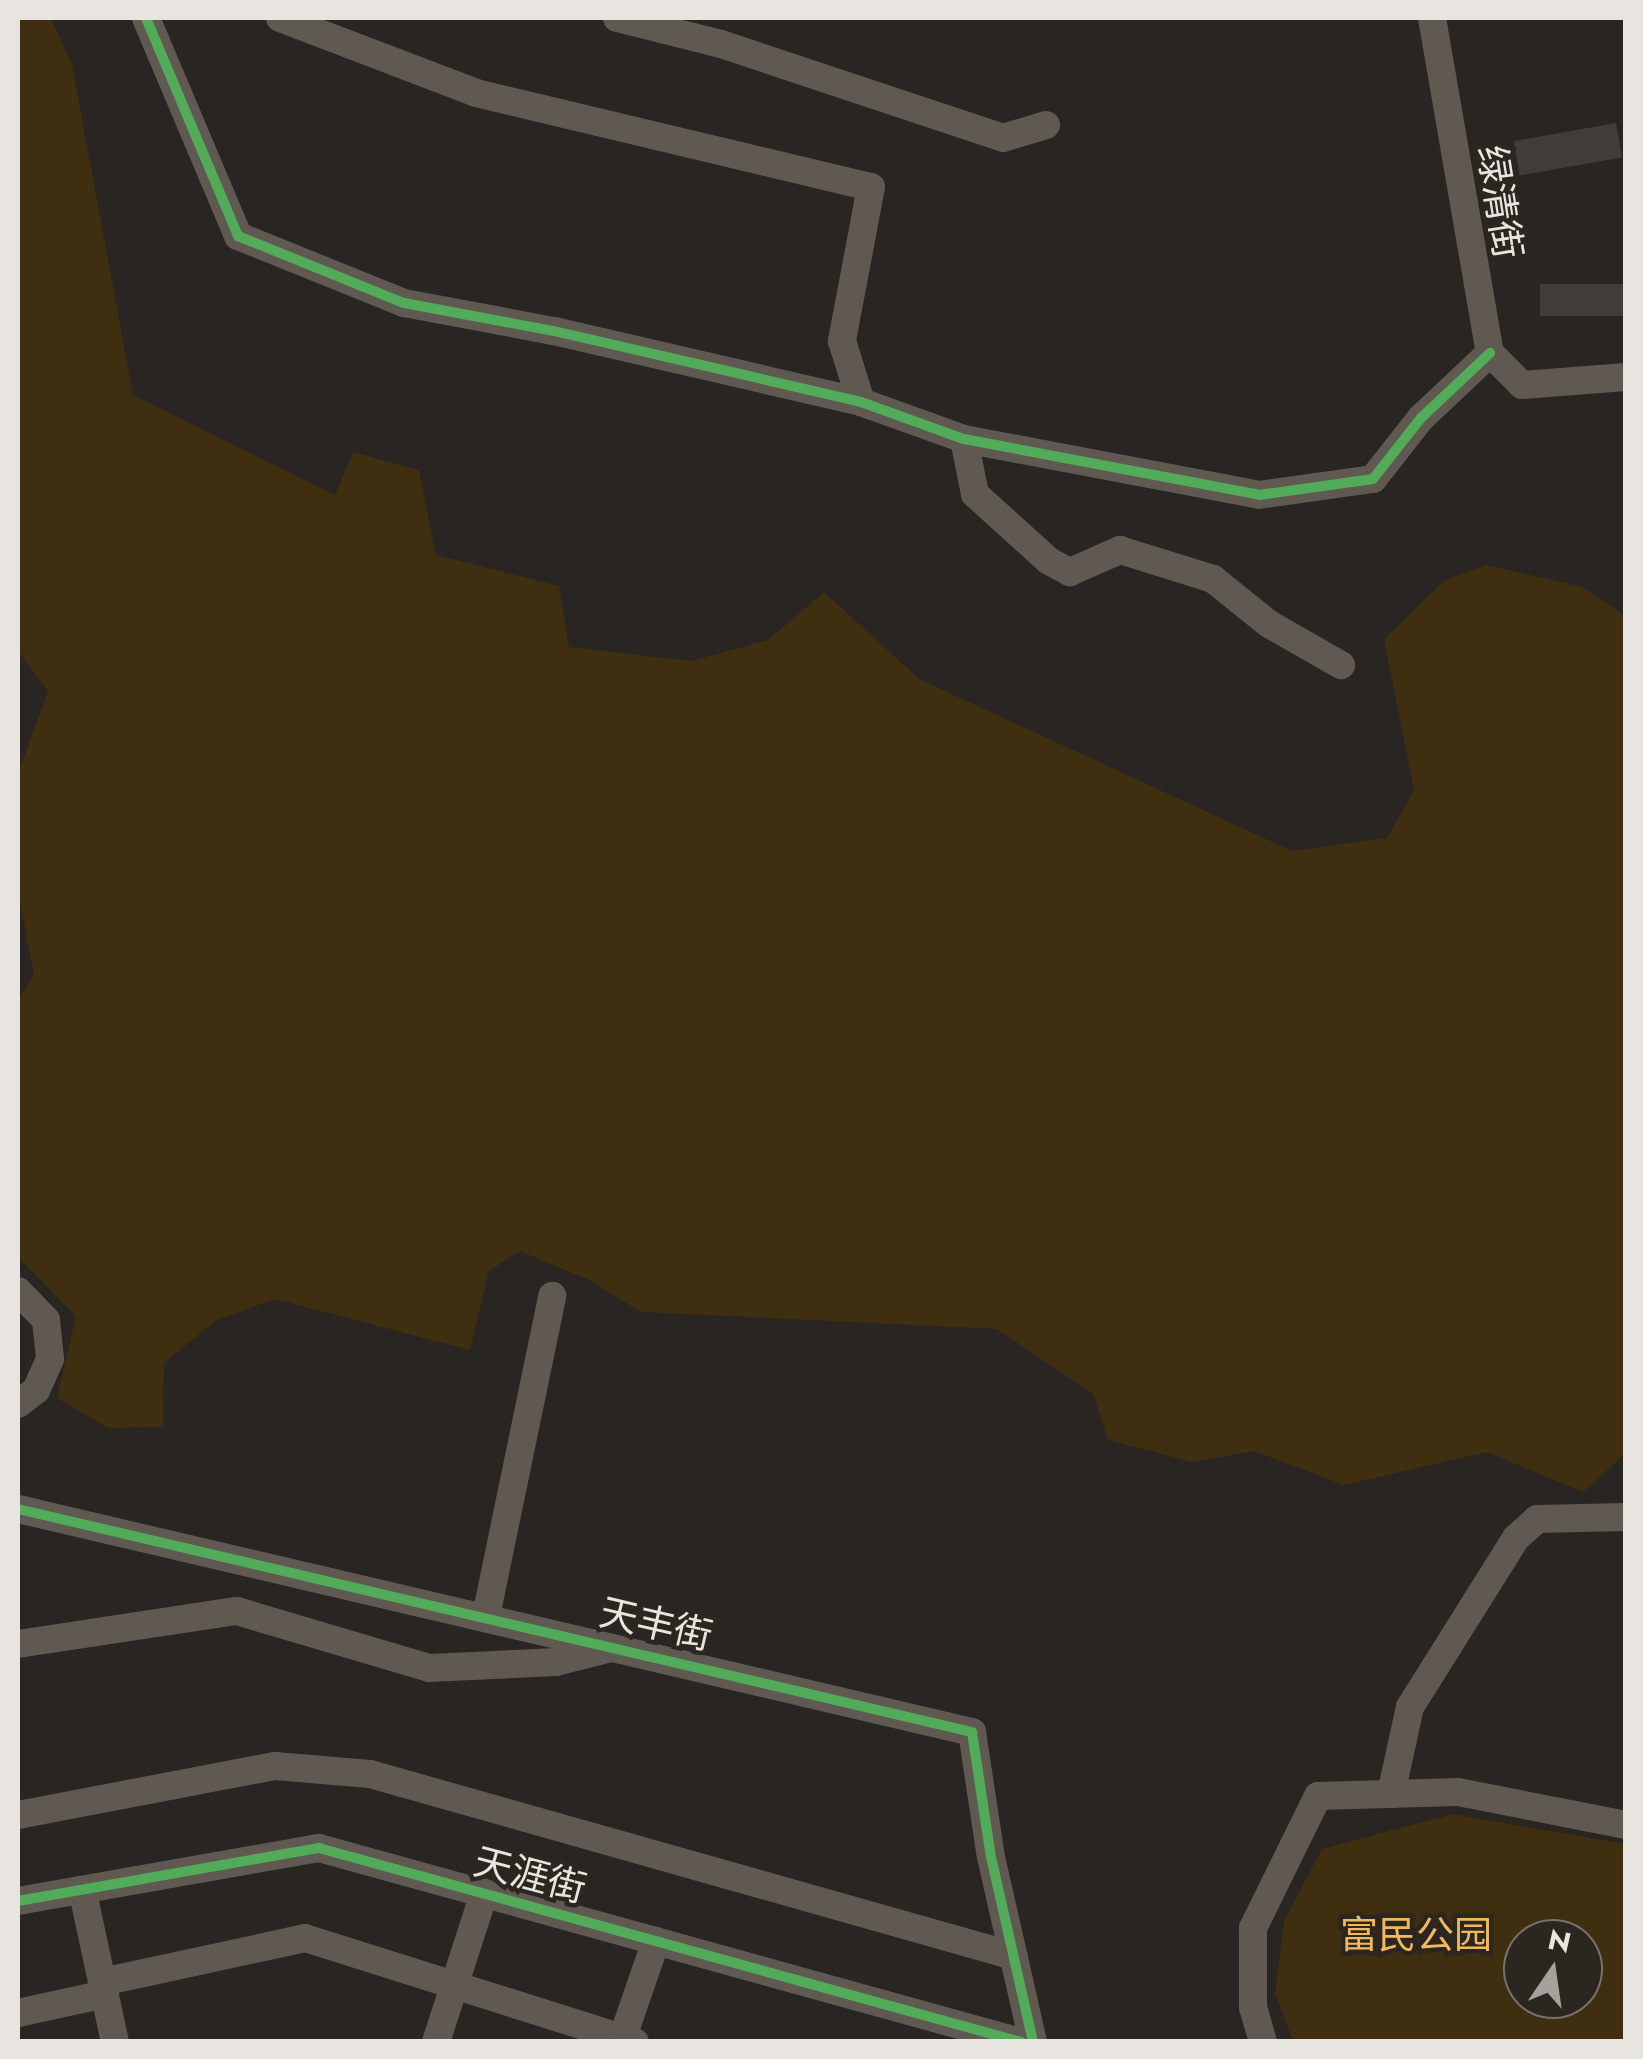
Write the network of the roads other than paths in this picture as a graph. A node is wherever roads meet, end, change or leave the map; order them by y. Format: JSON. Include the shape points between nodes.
{"nodes":[{"id":1,"x":146,"y":18,"type":"edge"},
{"id":2,"x":280,"y":18,"type":"edge"},
{"id":3,"x":617,"y":18,"type":"edge"},
{"id":4,"x":1432,"y":18,"type":"edge"},
{"id":5,"x":335,"y":29,"type":"edge"},
{"id":6,"x":1046,"y":125,"type":"dead end"},
{"id":7,"x":1490,"y":353,"type":"junction"},
{"id":8,"x":1626,"y":376,"type":"edge"},
{"id":9,"x":861,"y":402,"type":"junction"},
{"id":10,"x":964,"y":439,"type":"junction"},
{"id":11,"x":1341,"y":665,"type":"dead end"},
{"id":12,"x":18,"y":1291,"type":"edge"},
{"id":13,"x":552,"y":1296,"type":"dead end"},
{"id":14,"x":18,"y":1404,"type":"edge"},
{"id":15,"x":18,"y":1509,"type":"edge"},
{"id":16,"x":1626,"y":1518,"type":"edge"},
{"id":17,"x":486,"y":1616,"type":"junction"},
{"id":18,"x":18,"y":1644,"type":"edge"},
{"id":19,"x":618,"y":1646,"type":"junction"},
{"id":20,"x":1392,"y":1794,"type":"junction"},
{"id":21,"x":18,"y":1815,"type":"edge"},
{"id":22,"x":1626,"y":1825,"type":"edge"},
{"id":23,"x":82,"y":1893,"type":"junction"},
{"id":24,"x":484,"y":1893,"type":"junction"},
{"id":25,"x":18,"y":1901,"type":"edge"},
{"id":26,"x":656,"y":1940,"type":"junction"},
{"id":27,"x":1014,"y":1956,"type":"junction"},
{"id":28,"x":453,"y":1984,"type":"junction"},
{"id":29,"x":104,"y":1988,"type":"junction"},
{"id":30,"x":18,"y":2013,"type":"edge"},
{"id":31,"x":626,"y":2040,"type":"edge"},
{"id":32,"x":115,"y":2042,"type":"edge"},
{"id":33,"x":436,"y":2042,"type":"edge"},
{"id":34,"x":1021,"y":2042,"type":"edge"},
{"id":35,"x":1033,"y":2042,"type":"edge"},
{"id":36,"x":1263,"y":2042,"type":"edge"}],
"edges":[{"from":1,"to":9,"type":"street","via":[[238,236],[404,304],[554,330]]},
{"from":2,"to":5,"type":"street"},
{"from":3,"to":6,"type":"street","via":[[721,44],[1003,138]]},
{"from":4,"to":7,"type":"street","name":"绿清街"},
{"from":5,"to":9,"type":"street","via":[[476,93],[871,186],[842,341]]},
{"from":7,"to":8,"type":"street","via":[[1522,385]]},
{"from":7,"to":10,"type":"street","via":[[1421,418],[1373,479],[1327,488],[1259,495]]},
{"from":9,"to":10,"type":"street"},
{"from":10,"to":11,"type":"street","via":[[975,494],[1049,561],[1070,572],[1120,550],[1213,578],[1269,624]]},
{"from":12,"to":14,"type":"street","via":[[46,1320],[50,1359],[36,1390]]},
{"from":13,"to":17,"type":"street"},
{"from":15,"to":17,"type":"street","name":"天丰街"},
{"from":16,"to":20,"type":"street","via":[[1536,1519],[1516,1538],[1410,1708]]},
{"from":17,"to":19,"type":"street","name":"天丰街"},
{"from":18,"to":19,"type":"street","via":[[237,1611],[430,1668],[556,1662]]},
{"from":19,"to":27,"type":"street","name":"天丰街","via":[[972,1732]]},
{"from":20,"to":22,"type":"street","via":[[1458,1792]]},
{"from":20,"to":36,"type":"street","via":[[1318,1796],[1299,1832],[1253,1928],[1253,2008]]},
{"from":21,"to":27,"type":"street","via":[[275,1766],[370,1774]]},
{"from":23,"to":24,"type":"street","name":"天涯街","via":[[319,1848]]},
{"from":23,"to":25,"type":"street","name":"天涯街"},
{"from":23,"to":29,"type":"street"},
{"from":24,"to":26,"type":"street","name":"天涯街"},
{"from":24,"to":28,"type":"street"},
{"from":26,"to":31,"type":"street"},
{"from":26,"to":34,"type":"street","name":"天涯街"},
{"from":27,"to":35,"type":"street","name":"天丰街"},
{"from":28,"to":29,"type":"street","via":[[305,1938]]},
{"from":28,"to":31,"type":"street"},
{"from":28,"to":33,"type":"street"},
{"from":29,"to":30,"type":"street"},
{"from":29,"to":32,"type":"street"}]}
